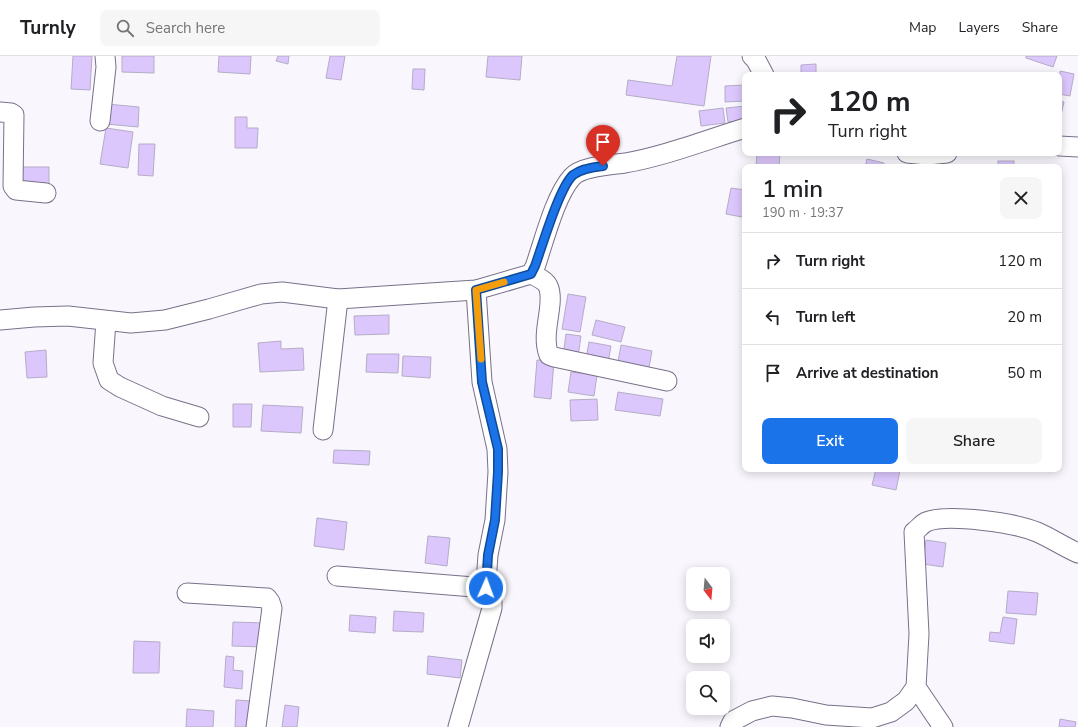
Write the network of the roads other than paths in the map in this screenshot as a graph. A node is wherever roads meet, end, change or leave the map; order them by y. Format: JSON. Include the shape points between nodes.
{"nodes":[{"id":1,"x":105,"y":56,"type":"edge"},
{"id":2,"x":752,"y":56,"type":"edge"},
{"id":3,"x":762,"y":72,"type":"edge"},
{"id":4,"x":0,"y":112,"type":"edge"},
{"id":5,"x":100,"y":121,"type":"dead end"},
{"id":6,"x":742,"y":129,"type":"edge"},
{"id":7,"x":1062,"y":146,"type":"edge"},
{"id":8,"x":1078,"y":147,"type":"edge"},
{"id":9,"x":46,"y":193,"type":"dead end"},
{"id":10,"x":531,"y":274,"type":"junction"},
{"id":11,"x":476,"y":290,"type":"junction"},
{"id":12,"x":338,"y":299,"type":"junction"},
{"id":13,"x":0,"y":320,"type":"edge"},
{"id":14,"x":106,"y":321,"type":"junction"},
{"id":15,"x":667,"y":381,"type":"dead end"},
{"id":16,"x":199,"y":417,"type":"dead end"},
{"id":17,"x":323,"y":430,"type":"dead end"},
{"id":18,"x":1078,"y":554,"type":"edge"},
{"id":19,"x":337,"y":576,"type":"dead end"},
{"id":20,"x":486,"y":588,"type":"junction"},
{"id":21,"x":187,"y":593,"type":"dead end"},
{"id":22,"x":916,"y":687,"type":"junction"},
{"id":23,"x":256,"y":727,"type":"edge"},
{"id":24,"x":458,"y":727,"type":"edge"},
{"id":25,"x":730,"y":727,"type":"edge"},
{"id":26,"x":944,"y":727,"type":"edge"}],
"edges":[{"from":1,"to":5,"type":"street"},
{"from":2,"to":3,"type":"street"},
{"from":4,"to":9,"type":"street","via":[[11,112],[14,115],[14,189]]},
{"from":6,"to":10,"type":"street","via":[[651,157],[591,168],[573,176],[557,204]]},
{"from":7,"to":8,"type":"street"},
{"from":10,"to":11,"type":"street"},
{"from":10,"to":15,"type":"street","via":[[544,280],[550,295],[545,339],[548,355]]},
{"from":11,"to":12,"type":"street"},
{"from":11,"to":20,"type":"street","via":[[482,382],[498,449],[495,520],[488,555]]},
{"from":12,"to":14,"type":"street","via":[[282,292],[261,294],[165,320],[131,323]]},
{"from":12,"to":17,"type":"street"},
{"from":13,"to":14,"type":"street","via":[[68,316]]},
{"from":14,"to":16,"type":"street","via":[[103,363],[109,380],[162,406]]},
{"from":18,"to":22,"type":"street","via":[[1036,532],[1010,524],[955,518],[924,523],[914,532],[918,634]]},
{"from":19,"to":20,"type":"street"},
{"from":20,"to":24,"type":"street","via":[[492,597],[492,608]]},
{"from":21,"to":23,"type":"street","via":[[267,598],[270,602],[272,608]]},
{"from":22,"to":25,"type":"street","via":[[906,701],[891,712],[872,718],[772,706],[752,711],[733,721]]},
{"from":22,"to":26,"type":"street"}]}
